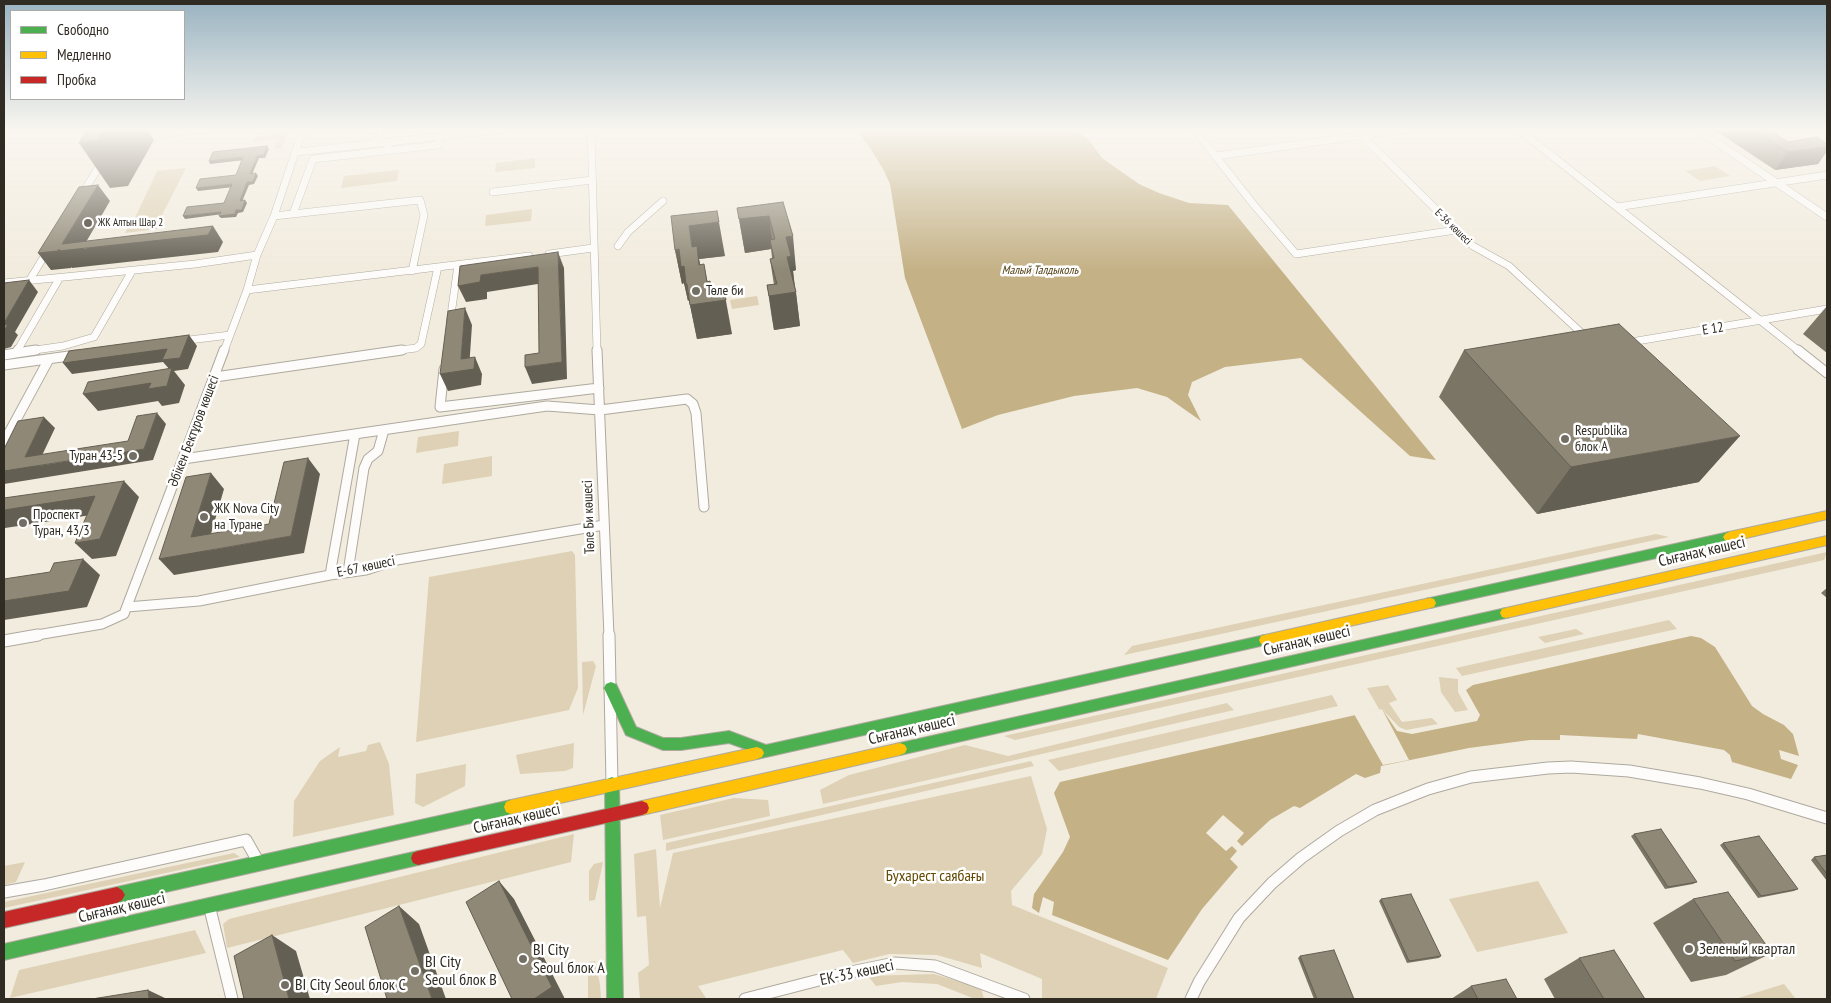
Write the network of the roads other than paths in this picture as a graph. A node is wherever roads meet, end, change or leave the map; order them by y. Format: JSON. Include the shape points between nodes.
{"nodes":[{"id":1,"x":94,"y":176,"type":"edge"},
{"id":2,"x":288,"y":176,"type":"edge"},
{"id":3,"x":308,"y":176,"type":"edge"},
{"id":4,"x":592,"y":176,"type":"edge"},
{"id":5,"x":1231,"y":176,"type":"edge"},
{"id":6,"x":1401,"y":176,"type":"edge"},
{"id":7,"x":1577,"y":176,"type":"edge"},
{"id":8,"x":1765,"y":176,"type":"edge"},
{"id":9,"x":1822,"y":176,"type":"edge"},
{"id":10,"x":592,"y":180,"type":"junction"},
{"id":11,"x":1776,"y":183,"type":"junction"},
{"id":12,"x":493,"y":192,"type":"dead end"},
{"id":13,"x":78,"y":201,"type":"edge"},
{"id":14,"x":663,"y":201,"type":"dead end"},
{"id":15,"x":1617,"y":207,"type":"junction"},
{"id":16,"x":293,"y":214,"type":"junction"},
{"id":17,"x":274,"y":216,"type":"junction"},
{"id":18,"x":1827,"y":217,"type":"edge"},
{"id":19,"x":1456,"y":230,"type":"junction"},
{"id":20,"x":54,"y":241,"type":"edge"},
{"id":21,"x":618,"y":246,"type":"dead end"},
{"id":22,"x":593,"y":248,"type":"junction"},
{"id":23,"x":545,"y":254,"type":"edge"},
{"id":24,"x":257,"y":255,"type":"junction"},
{"id":25,"x":535,"y":256,"type":"edge"},
{"id":26,"x":458,"y":265,"type":"junction"},
{"id":27,"x":438,"y":267,"type":"junction"},
{"id":28,"x":132,"y":271,"type":"junction"},
{"id":29,"x":412,"y":271,"type":"junction"},
{"id":30,"x":59,"y":278,"type":"junction"},
{"id":31,"x":29,"y":281,"type":"junction"},
{"id":32,"x":4,"y":283,"type":"edge"},
{"id":33,"x":247,"y":290,"type":"junction"},
{"id":34,"x":1827,"y":309,"type":"edge"},
{"id":35,"x":1763,"y":321,"type":"junction"},
{"id":36,"x":449,"y":334,"type":"edge"},
{"id":37,"x":230,"y":335,"type":"junction"},
{"id":38,"x":1591,"y":341,"type":"edge"},
{"id":39,"x":171,"y":343,"type":"edge"},
{"id":40,"x":1616,"y":345,"type":"edge"},
{"id":41,"x":16,"y":353,"type":"junction"},
{"id":42,"x":87,"y":354,"type":"edge"},
{"id":43,"x":4,"y":355,"type":"edge"},
{"id":44,"x":49,"y":359,"type":"junction"},
{"id":45,"x":445,"y":361,"type":"edge"},
{"id":46,"x":4,"y":365,"type":"edge"},
{"id":47,"x":1827,"y":373,"type":"edge"},
{"id":48,"x":215,"y":377,"type":"junction"},
{"id":49,"x":599,"y":388,"type":"junction"},
{"id":50,"x":600,"y":410,"type":"junction"},
{"id":51,"x":384,"y":430,"type":"junction"},
{"id":52,"x":355,"y":434,"type":"junction"},
{"id":53,"x":4,"y":442,"type":"edge"},
{"id":54,"x":183,"y":459,"type":"junction"},
{"id":55,"x":704,"y":507,"type":"dead end"},
{"id":56,"x":1827,"y":515,"type":"edge"},
{"id":57,"x":604,"y":524,"type":"junction"},
{"id":58,"x":1827,"y":540,"type":"edge"},
{"id":59,"x":348,"y":572,"type":"junction"},
{"id":60,"x":330,"y":575,"type":"junction"},
{"id":61,"x":127,"y":607,"type":"junction"},
{"id":62,"x":4,"y":641,"type":"edge"},
{"id":63,"x":611,"y":688,"type":"junction"},
{"id":64,"x":764,"y":750,"type":"junction"},
{"id":65,"x":612,"y":784,"type":"junction"},
{"id":66,"x":613,"y":814,"type":"junction"},
{"id":67,"x":1827,"y":818,"type":"edge"},
{"id":68,"x":259,"y":863,"type":"junction"},
{"id":69,"x":4,"y":892,"type":"edge"},
{"id":70,"x":209,"y":905,"type":"junction"},
{"id":71,"x":4,"y":920,"type":"edge"},
{"id":72,"x":4,"y":952,"type":"edge"},
{"id":73,"x":615,"y":995,"type":"edge"},
{"id":74,"x":232,"y":999,"type":"edge"},
{"id":75,"x":745,"y":999,"type":"edge"},
{"id":76,"x":1024,"y":999,"type":"edge"},
{"id":77,"x":1191,"y":999,"type":"edge"}],
"edges":[{"from":1,"to":13,"type":"street"},
{"from":2,"to":17,"type":"street","name":"Әбікен Бектұров көшесі"},
{"from":3,"to":16,"type":"street"},
{"from":4,"to":10,"type":"street","name":"Төле Би көшесі"},
{"from":5,"to":19,"type":"street","via":[[1296,254]]},
{"from":6,"to":19,"type":"street","name":"Е-36 көшесі"},
{"from":7,"to":15,"type":"street"},
{"from":8,"to":11,"type":"street"},
{"from":9,"to":11,"type":"street"},
{"from":10,"to":12,"type":"street"},
{"from":10,"to":22,"type":"street","name":"Төле Би көшесі"},
{"from":11,"to":15,"type":"street"},
{"from":11,"to":18,"type":"street"},
{"from":14,"to":21,"type":"street","via":[[628,232]]},
{"from":15,"to":35,"type":"street"},
{"from":16,"to":17,"type":"street"},
{"from":16,"to":29,"type":"street","via":[[420,200],[424,215]]},
{"from":17,"to":24,"type":"street","name":"Әбікен Бектұров көшесі"},
{"from":19,"to":38,"type":"street","name":"Е-36 көшесі","via":[[1481,252],[1509,266]]},
{"from":20,"to":31,"type":"street"},
{"from":22,"to":23,"type":"street"},
{"from":22,"to":49,"type":"street","name":"Төле Би көшесі"},
{"from":24,"to":28,"type":"street"},
{"from":24,"to":33,"type":"street","name":"Әбікен Бектұров көшесі"},
{"from":25,"to":26,"type":"street"},
{"from":26,"to":27,"type":"street"},
{"from":26,"to":36,"type":"street"},
{"from":27,"to":29,"type":"street"},
{"from":27,"to":48,"type":"street","via":[[421,344],[416,348]]},
{"from":28,"to":30,"type":"street"},
{"from":28,"to":41,"type":"street","via":[[94,337],[84,342]]},
{"from":29,"to":33,"type":"street"},
{"from":30,"to":31,"type":"street"},
{"from":30,"to":41,"type":"street"},
{"from":31,"to":32,"type":"street"},
{"from":33,"to":37,"type":"street","name":"Әбікен Бектұров көшесі"},
{"from":34,"to":35,"type":"street","name":"E 12"},
{"from":35,"to":40,"type":"street","name":"E 12"},
{"from":35,"to":47,"type":"street"},
{"from":37,"to":39,"type":"street"},
{"from":37,"to":48,"type":"street","name":"Әбікен Бектұров көшесі"},
{"from":41,"to":43,"type":"street"},
{"from":42,"to":44,"type":"street"},
{"from":44,"to":46,"type":"street"},
{"from":44,"to":53,"type":"street"},
{"from":45,"to":49,"type":"street","via":[[440,407]]},
{"from":48,"to":54,"type":"street","name":"Әбікен Бектұров көшесі"},
{"from":49,"to":50,"type":"street","name":"Төле Би көшесі"},
{"from":50,"to":51,"type":"street","via":[[546,406]]},
{"from":50,"to":55,"type":"street","via":[[691,401],[696,413]]},
{"from":50,"to":57,"type":"street","name":"Төле Би көшесі"},
{"from":51,"to":52,"type":"street"},
{"from":51,"to":59,"type":"street","via":[[378,451],[364,468]]},
{"from":52,"to":54,"type":"street"},
{"from":52,"to":60,"type":"street"},
{"from":54,"to":61,"type":"street","name":"Әбікен Бектұров көшесі"},
{"from":56,"to":64,"type":"main road","name":"Сығанақ көшесі"},
{"from":57,"to":59,"type":"street","name":"Е-67 көшесі","via":[[460,548]]},
{"from":57,"to":63,"type":"street","name":"Төле Би көшесі"},
{"from":58,"to":66,"type":"main road","name":"Сығанақ көшесі"},
{"from":59,"to":60,"type":"street","name":"Е-67 көшесі"},
{"from":60,"to":61,"type":"street","name":"Е-67 көшесі","via":[[199,601]]},
{"from":61,"to":62,"type":"street","via":[[124,614],[102,624]]},
{"from":63,"to":64,"type":"main road","via":[[631,731],[662,744],[729,737]]},
{"from":63,"to":65,"type":"street","name":"Төле Би көшесі"},
{"from":64,"to":65,"type":"main road","name":"Сығанақ көшесі"},
{"from":65,"to":66,"type":"main road"},
{"from":65,"to":68,"type":"main road","name":"Сығанақ көшесі"},
{"from":66,"to":70,"type":"main road","name":"Сығанақ көшесі"},
{"from":66,"to":73,"type":"main road"},
{"from":67,"to":77,"type":"street","via":[[1748,794],[1629,770],[1571,767],[1471,776],[1375,810],[1338,831],[1301,858],[1239,918]]},
{"from":68,"to":69,"type":"street","via":[[246,840]]},
{"from":68,"to":71,"type":"main road","name":"Сығанақ көшесі"},
{"from":70,"to":72,"type":"main road","name":"Сығанақ көшесі"},
{"from":70,"to":74,"type":"street"},
{"from":75,"to":76,"type":"street","name":"ЕК-33 көшесі","via":[[895,963],[935,966]]}]}
